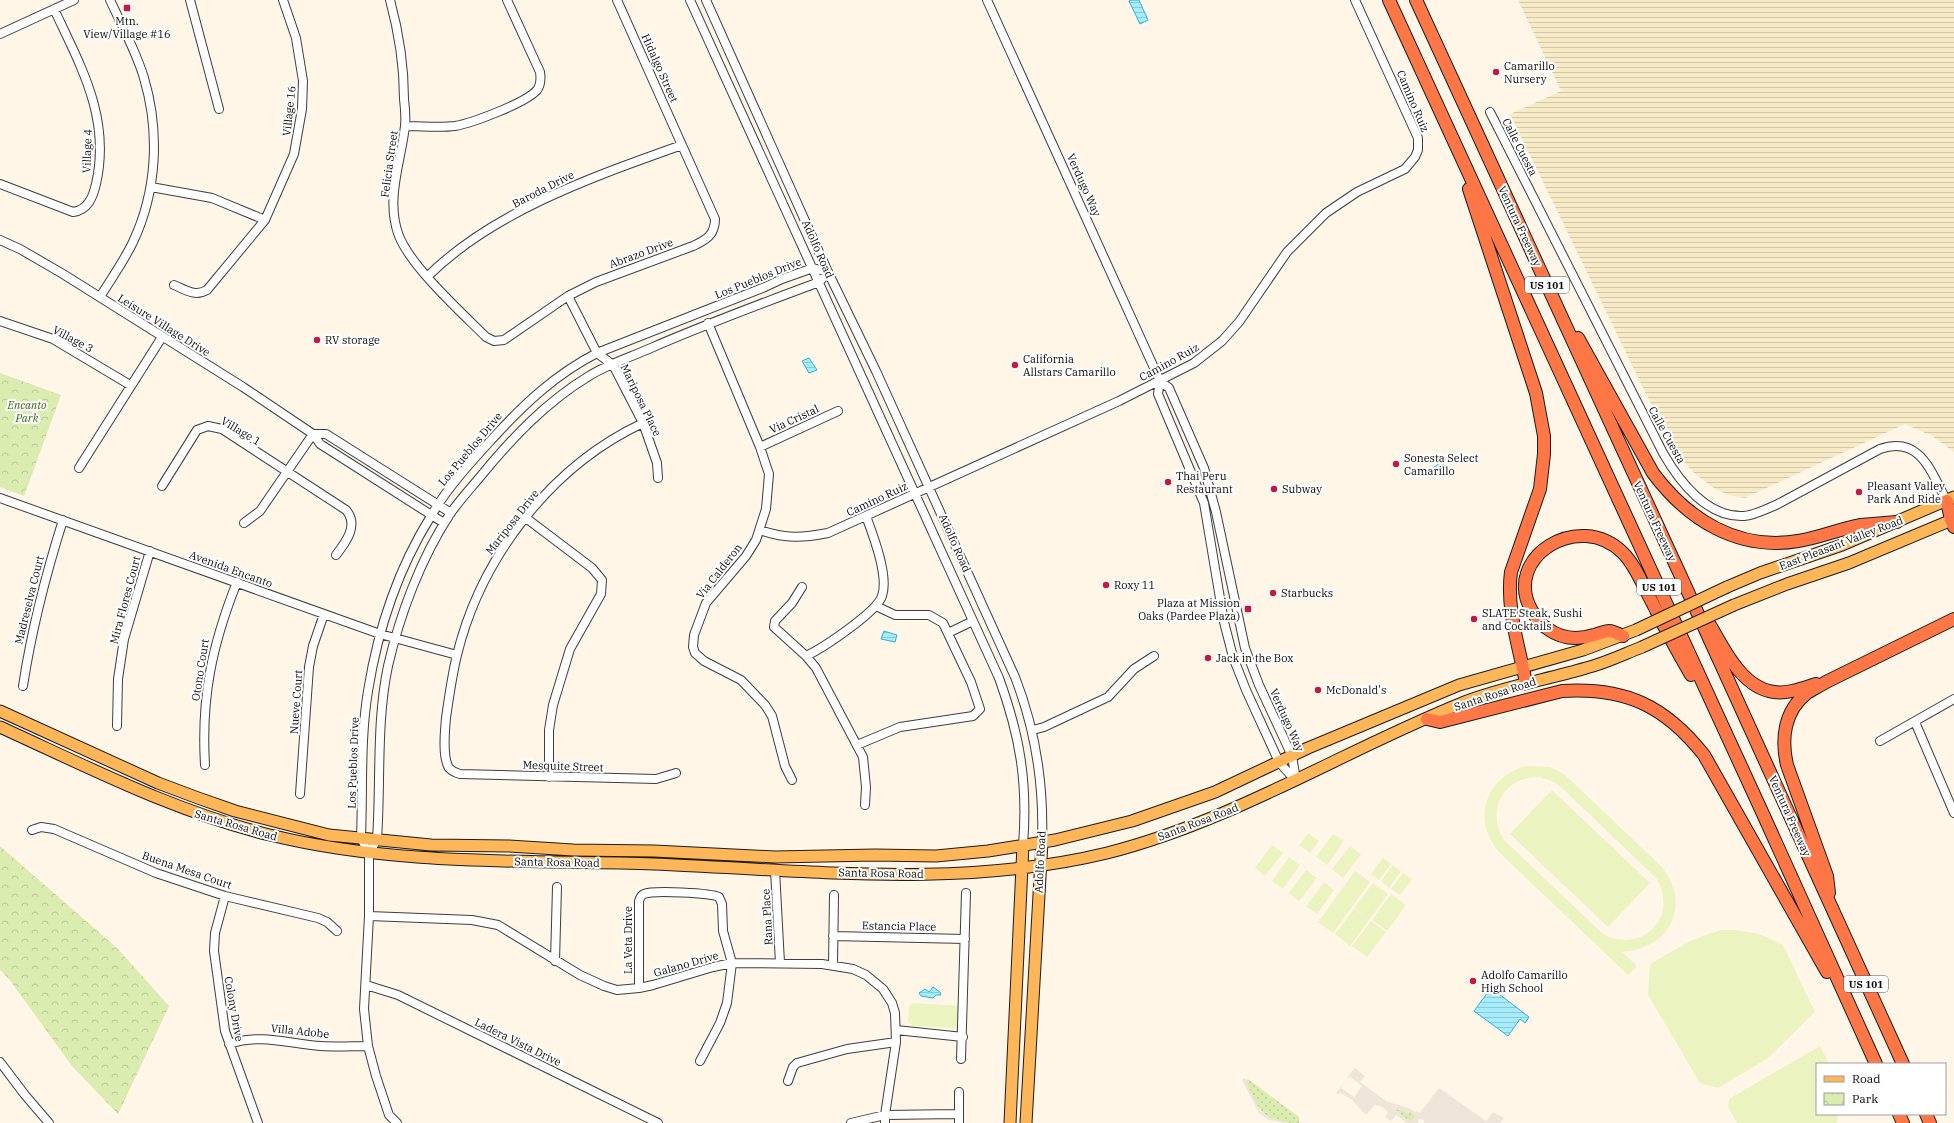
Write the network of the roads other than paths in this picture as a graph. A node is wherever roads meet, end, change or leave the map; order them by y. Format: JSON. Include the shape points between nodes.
{"nodes":[{"id":1,"x":74,"y":0,"type":"edge"},
{"id":2,"x":110,"y":0,"type":"edge"},
{"id":3,"x":190,"y":0,"type":"edge"},
{"id":4,"x":283,"y":0,"type":"edge"},
{"id":5,"x":390,"y":0,"type":"edge"},
{"id":6,"x":507,"y":0,"type":"edge"},
{"id":7,"x":617,"y":0,"type":"edge"},
{"id":8,"x":690,"y":0,"type":"edge"},
{"id":9,"x":706,"y":0,"type":"edge"},
{"id":10,"x":986,"y":0,"type":"edge"},
{"id":11,"x":1355,"y":0,"type":"edge"},
{"id":12,"x":1389,"y":0,"type":"edge"},
{"id":13,"x":1416,"y":0,"type":"edge"},
{"id":14,"x":54,"y":9,"type":"junction"},
{"id":15,"x":0,"y":34,"type":"edge"},
{"id":16,"x":219,"y":109,"type":"dead end"},
{"id":17,"x":1490,"y":112,"type":"dead end"},
{"id":18,"x":405,"y":126,"type":"junction"},
{"id":19,"x":1453,"y":138,"type":"junction"},
{"id":20,"x":682,"y":145,"type":"junction"},
{"id":21,"x":0,"y":184,"type":"edge"},
{"id":22,"x":151,"y":187,"type":"junction"},
{"id":23,"x":265,"y":220,"type":"junction"},
{"id":24,"x":0,"y":240,"type":"edge"},
{"id":25,"x":813,"y":268,"type":"junction"},
{"id":26,"x":828,"y":272,"type":"junction"},
{"id":27,"x":427,"y":277,"type":"junction"},
{"id":28,"x":1544,"y":280,"type":"junction"},
{"id":29,"x":819,"y":282,"type":"junction"},
{"id":30,"x":174,"y":285,"type":"dead end"},
{"id":31,"x":568,"y":296,"type":"junction"},
{"id":32,"x":100,"y":297,"type":"junction"},
{"id":33,"x":0,"y":321,"type":"edge"},
{"id":34,"x":708,"y":323,"type":"junction"},
{"id":35,"x":162,"y":337,"type":"junction"},
{"id":36,"x":494,"y":341,"type":"joint"},
{"id":37,"x":597,"y":353,"type":"junction"},
{"id":38,"x":613,"y":365,"type":"junction"},
{"id":39,"x":1160,"y":381,"type":"junction"},
{"id":40,"x":130,"y":386,"type":"junction"},
{"id":41,"x":838,"y":412,"type":"dead end"},
{"id":42,"x":643,"y":424,"type":"junction"},
{"id":43,"x":313,"y":434,"type":"junction"},
{"id":44,"x":760,"y":447,"type":"junction"},
{"id":45,"x":78,"y":468,"type":"dead end"},
{"id":46,"x":288,"y":473,"type":"junction"},
{"id":47,"x":399,"y":478,"type":"junction"},
{"id":48,"x":658,"y":478,"type":"dead end"},
{"id":49,"x":162,"y":486,"type":"dead end"},
{"id":50,"x":929,"y":487,"type":"junction"},
{"id":51,"x":392,"y":489,"type":"junction"},
{"id":52,"x":916,"y":493,"type":"junction"},
{"id":53,"x":0,"y":498,"type":"edge"},
{"id":54,"x":1952,"y":502,"type":"edge"},
{"id":55,"x":438,"y":504,"type":"junction"},
{"id":56,"x":451,"y":513,"type":"junction"},
{"id":57,"x":431,"y":515,"type":"junction"},
{"id":58,"x":866,"y":516,"type":"junction"},
{"id":59,"x":526,"y":518,"type":"junction"},
{"id":60,"x":63,"y":520,"type":"junction"},
{"id":61,"x":1897,"y":522,"type":"junction"},
{"id":62,"x":1953,"y":522,"type":"edge"},
{"id":63,"x":244,"y":523,"type":"dead end"},
{"id":64,"x":444,"y":523,"type":"junction"},
{"id":65,"x":760,"y":530,"type":"junction"},
{"id":66,"x":150,"y":551,"type":"junction"},
{"id":67,"x":336,"y":555,"type":"dead end"},
{"id":68,"x":1678,"y":570,"type":"junction"},
{"id":69,"x":236,"y":582,"type":"junction"},
{"id":70,"x":802,"y":587,"type":"dead end"},
{"id":71,"x":1727,"y":587,"type":"joint"},
{"id":72,"x":1734,"y":605,"type":"joint"},
{"id":73,"x":876,"y":606,"type":"junction"},
{"id":74,"x":324,"y":614,"type":"junction"},
{"id":75,"x":1954,"y":619,"type":"edge"},
{"id":76,"x":973,"y":621,"type":"junction"},
{"id":77,"x":948,"y":633,"type":"junction"},
{"id":78,"x":380,"y":634,"type":"junction"},
{"id":79,"x":1624,"y":636,"type":"junction"},
{"id":80,"x":395,"y":639,"type":"junction"},
{"id":81,"x":457,"y":655,"type":"junction"},
{"id":82,"x":806,"y":656,"type":"junction"},
{"id":83,"x":1154,"y":656,"type":"dead end"},
{"id":84,"x":1522,"y":666,"type":"junction"},
{"id":85,"x":1826,"y":682,"type":"junction"},
{"id":86,"x":1526,"y":683,"type":"junction"},
{"id":87,"x":23,"y":686,"type":"dead end"},
{"id":88,"x":1954,"y":700,"type":"edge"},
{"id":89,"x":0,"y":711,"type":"edge"},
{"id":90,"x":1427,"y":718,"type":"junction"},
{"id":91,"x":1915,"y":722,"type":"junction"},
{"id":92,"x":117,"y":726,"type":"dead end"},
{"id":93,"x":1722,"y":726,"type":"junction"},
{"id":94,"x":0,"y":727,"type":"edge"},
{"id":95,"x":1033,"y":730,"type":"junction"},
{"id":96,"x":1880,"y":741,"type":"dead end"},
{"id":97,"x":857,"y":745,"type":"junction"},
{"id":98,"x":1292,"y":756,"type":"junction"},
{"id":99,"x":1279,"y":762,"type":"junction"},
{"id":100,"x":205,"y":765,"type":"dead end"},
{"id":101,"x":450,"y":769,"type":"joint"},
{"id":102,"x":676,"y":772,"type":"dead end"},
{"id":103,"x":549,"y":777,"type":"junction"},
{"id":104,"x":792,"y":780,"type":"dead end"},
{"id":105,"x":1296,"y":780,"type":"junction"},
{"id":106,"x":300,"y":794,"type":"dead end"},
{"id":107,"x":865,"y":805,"type":"dead end"},
{"id":108,"x":1954,"y":813,"type":"edge"},
{"id":109,"x":32,"y":830,"type":"dead end"},
{"id":110,"x":361,"y":838,"type":"junction"},
{"id":111,"x":377,"y":839,"type":"junction"},
{"id":112,"x":1042,"y":842,"type":"junction"},
{"id":113,"x":1023,"y":845,"type":"junction"},
{"id":114,"x":369,"y":854,"type":"junction"},
{"id":115,"x":1040,"y":866,"type":"junction"},
{"id":116,"x":1022,"y":868,"type":"junction"},
{"id":117,"x":775,"y":870,"type":"junction"},
{"id":118,"x":557,"y":887,"type":"dead end"},
{"id":119,"x":966,"y":893,"type":"dead end"},
{"id":120,"x":834,"y":895,"type":"dead end"},
{"id":121,"x":225,"y":896,"type":"junction"},
{"id":122,"x":1830,"y":904,"type":"junction"},
{"id":123,"x":368,"y":916,"type":"junction"},
{"id":124,"x":337,"y":931,"type":"dead end"},
{"id":125,"x":833,"y":936,"type":"junction"},
{"id":126,"x":965,"y":939,"type":"junction"},
{"id":127,"x":555,"y":961,"type":"junction"},
{"id":128,"x":732,"y":963,"type":"junction"},
{"id":129,"x":780,"y":963,"type":"junction"},
{"id":130,"x":833,"y":965,"type":"junction"},
{"id":131,"x":366,"y":985,"type":"junction"},
{"id":132,"x":639,"y":988,"type":"junction"},
{"id":133,"x":896,"y":1030,"type":"junction"},
{"id":134,"x":1864,"y":1036,"type":"junction"},
{"id":135,"x":963,"y":1037,"type":"junction"},
{"id":136,"x":896,"y":1042,"type":"junction"},
{"id":137,"x":229,"y":1044,"type":"junction"},
{"id":138,"x":368,"y":1046,"type":"junction"},
{"id":139,"x":962,"y":1059,"type":"dead end"},
{"id":140,"x":700,"y":1060,"type":"dead end"},
{"id":141,"x":0,"y":1062,"type":"edge"},
{"id":142,"x":1876,"y":1063,"type":"edge"},
{"id":143,"x":1903,"y":1063,"type":"edge"},
{"id":144,"x":788,"y":1081,"type":"dead end"},
{"id":145,"x":959,"y":1092,"type":"dead end"},
{"id":146,"x":958,"y":1114,"type":"junction"},
{"id":147,"x":885,"y":1119,"type":"edge"},
{"id":148,"x":48,"y":1123,"type":"edge"},
{"id":149,"x":258,"y":1123,"type":"edge"},
{"id":150,"x":397,"y":1123,"type":"edge"},
{"id":151,"x":658,"y":1123,"type":"edge"},
{"id":152,"x":851,"y":1123,"type":"edge"},
{"id":153,"x":959,"y":1123,"type":"edge"},
{"id":154,"x":1010,"y":1123,"type":"edge"},
{"id":155,"x":1026,"y":1123,"type":"edge"}],
"edges":[{"from":1,"to":14,"type":"street"},
{"from":2,"to":22,"type":"street","via":[[140,66],[150,100],[154,148]]},
{"from":3,"to":16,"type":"street"},
{"from":4,"to":23,"type":"street","name":"Village 16","via":[[296,38],[303,81],[302,109],[294,154]]},
{"from":5,"to":18,"type":"street","name":"Felicia Street","via":[[404,67]]},
{"from":6,"to":18,"type":"street","via":[[540,72],[541,81],[538,88],[526,98],[472,122],[449,126]]},
{"from":7,"to":20,"type":"street","name":"Hidalgo Street"},
{"from":8,"to":25,"type":"street","name":"Adolfo Road"},
{"from":9,"to":26,"type":"street","name":"Adolfo Road"},
{"from":10,"to":39,"type":"street","name":"Verdugo Way"},
{"from":11,"to":39,"type":"street","name":"Camino Ruiz","via":[[1418,138],[1415,158],[1405,169],[1353,194],[1326,213],[1288,252],[1253,304],[1222,341],[1194,363]]},
{"from":12,"to":19,"type":"highway","name":"Ventura Freeway","number":"US 101"},
{"from":13,"to":28,"type":"highway","name":"Ventura Freeway","number":"US 101"},
{"from":14,"to":15,"type":"street"},
{"from":14,"to":21,"type":"street","name":"Village 4","via":[[88,82],[98,116],[100,154],[94,192],[83,209],[73,212]]},
{"from":17,"to":54,"type":"street","name":"Calle Cuesta","via":[[1663,453],[1683,483],[1697,496],[1729,514],[1744,516],[1776,505],[1880,449],[1899,446],[1918,453],[1925,460]]},
{"from":18,"to":27,"type":"street","name":"Felicia Street","via":[[395,187],[395,221],[405,248]]},
{"from":19,"to":84,"type":"highway","via":[[1536,393],[1544,436],[1540,489],[1511,572],[1509,586],[1509,600]]},
{"from":19,"to":93,"type":"highway","name":"Ventura Freeway","number":"US 101"},
{"from":20,"to":27,"type":"street","name":"Baroda Drive","via":[[557,193],[487,231],[456,252]]},
{"from":20,"to":31,"type":"street","name":"Abrazo Drive","via":[[715,219],[710,236],[693,246],[606,278]]},
{"from":22,"to":23,"type":"street","via":[[212,198]]},
{"from":22,"to":32,"type":"street","via":[[144,214],[132,243]]},
{"from":23,"to":30,"type":"street","name":"Village 16","via":[[207,290],[192,294]]},
{"from":24,"to":32,"type":"street","name":"Leisure Village Drive","via":[[34,257]]},
{"from":25,"to":26,"type":"street","name":"Los Pueblos Drive"},
{"from":25,"to":29,"type":"street","name":"Adolfo Road"},
{"from":25,"to":37,"type":"street","name":"Los Pueblos Drive"},
{"from":26,"to":29,"type":"street","name":"Los Pueblos Drive"},
{"from":26,"to":50,"type":"street","name":"Adolfo Road"},
{"from":27,"to":36,"type":"street","name":"Felicia Street","via":[[486,337]]},
{"from":28,"to":61,"type":"highway","via":[[1596,368],[1653,474],[1667,492],[1694,516],[1740,538],[1776,543],[1798,541],[1860,526]]},
{"from":28,"to":68,"type":"highway","name":"Ventura Freeway","number":"US 101"},
{"from":29,"to":34,"type":"street","name":"Los Pueblos Drive"},
{"from":29,"to":52,"type":"street","name":"Adolfo Road"},
{"from":31,"to":36,"type":"street","name":"Abrazo Drive","via":[[504,340]]},
{"from":31,"to":37,"type":"street","name":"Mariposa Place"},
{"from":32,"to":35,"type":"street","name":"Leisure Village Drive"},
{"from":33,"to":40,"type":"street","name":"Village 3","via":[[53,339]]},
{"from":34,"to":38,"type":"street","name":"Los Pueblos Drive"},
{"from":34,"to":44,"type":"street","name":"Via Calderon"},
{"from":35,"to":40,"type":"street"},
{"from":35,"to":43,"type":"street","name":"Leisure Village Drive"},
{"from":37,"to":38,"type":"street","name":"Mariposa Place"},
{"from":37,"to":55,"type":"street","name":"Los Pueblos Drive","via":[[542,388],[482,449]]},
{"from":38,"to":42,"type":"street","name":"Mariposa Place"},
{"from":38,"to":56,"type":"street","name":"Los Pueblos Drive","via":[[591,374],[576,384],[522,429]]},
{"from":39,"to":50,"type":"street","name":"Camino Ruiz"},
{"from":39,"to":98,"type":"street","name":"Verdugo Way","via":[[1169,388],[1204,468],[1245,648],[1258,685]]},
{"from":39,"to":99,"type":"street","name":"Verdugo Way","via":[[1158,394],[1204,503],[1224,622],[1233,657]]},
{"from":40,"to":45,"type":"street"},
{"from":41,"to":44,"type":"street","name":"Via Cristal"},
{"from":42,"to":48,"type":"street","name":"Mariposa Place","via":[[657,463]]},
{"from":42,"to":59,"type":"street","name":"Mariposa Drive","via":[[623,433],[574,467]]},
{"from":43,"to":46,"type":"street"},
{"from":43,"to":47,"type":"street","name":"Leisure Village Drive","via":[[326,434]]},
{"from":43,"to":51,"type":"street","name":"Leisure Village Drive","via":[[320,444]]},
{"from":44,"to":65,"type":"street","name":"Via Calderon","via":[[769,474],[766,509]]},
{"from":46,"to":49,"type":"street","name":"Village 1","via":[[222,430],[208,426],[202,427],[194,434]]},
{"from":46,"to":63,"type":"street","via":[[260,510]]},
{"from":46,"to":67,"type":"street","name":"Village 1","via":[[340,505],[349,514],[352,528]]},
{"from":47,"to":51,"type":"street"},
{"from":47,"to":55,"type":"street","name":"Leisure Village Drive"},
{"from":50,"to":52,"type":"street","name":"Camino Ruiz"},
{"from":50,"to":95,"type":"street","name":"Adolfo Road","via":[[1015,678]]},
{"from":51,"to":57,"type":"street","name":"Leisure Village Drive"},
{"from":52,"to":58,"type":"street","name":"Camino Ruiz"},
{"from":52,"to":76,"type":"street","name":"Adolfo Road"},
{"from":53,"to":60,"type":"street","name":"Avenida Encanto"},
{"from":54,"to":61,"type":"main road","name":"East Pleasant Valley Road"},
{"from":54,"to":62,"type":"highway"},
{"from":55,"to":56,"type":"street","name":"Leisure Village Drive"},
{"from":55,"to":57,"type":"street","name":"Los Pueblos Drive"},
{"from":56,"to":64,"type":"street","name":"Los Pueblos Drive"},
{"from":57,"to":64,"type":"street","name":"Leisure Village Drive"},
{"from":57,"to":78,"type":"street","name":"Los Pueblos Drive","via":[[400,576]]},
{"from":58,"to":65,"type":"street","name":"Camino Ruiz","via":[[828,533],[811,536],[784,537]]},
{"from":58,"to":73,"type":"street","via":[[877,543],[883,583],[882,596]]},
{"from":59,"to":81,"type":"street","name":"Mariposa Drive","via":[[492,566],[469,617]]},
{"from":59,"to":103,"type":"street","via":[[592,568],[602,580],[601,594],[570,649],[553,705],[549,730]]},
{"from":60,"to":66,"type":"street","name":"Avenida Encanto"},
{"from":60,"to":87,"type":"street","name":"Madreselva Court","via":[[38,603]]},
{"from":61,"to":71,"type":"main road","name":"East Pleasant Valley Road"},
{"from":62,"to":72,"type":"main road","name":"East Pleasant Valley Road"},
{"from":64,"to":80,"type":"street","name":"Los Pueblos Drive","via":[[412,591]]},
{"from":65,"to":104,"type":"street","name":"Via Calderon","via":[[746,556],[706,603],[694,635],[693,647],[695,653],[704,661],[741,680],[765,705],[772,716],[785,766]]},
{"from":66,"to":69,"type":"street","name":"Avenida Encanto"},
{"from":66,"to":92,"type":"street","name":"Mira Flores Court","via":[[124,639],[118,679]]},
{"from":68,"to":85,"type":"highway","via":[[1724,648],[1741,673],[1750,681],[1766,690],[1780,692]]},
{"from":68,"to":122,"type":"highway","name":"Ventura Freeway","number":"US 101"},
{"from":69,"to":74,"type":"street","name":"Avenida Encanto"},
{"from":69,"to":100,"type":"street","name":"Otono Court","via":[[217,638],[209,674],[204,735]]},
{"from":70,"to":82,"type":"street","via":[[774,625],[776,630]]},
{"from":71,"to":79,"type":"main road","name":"Santa Rosa Road","bridge":true},
{"from":72,"to":86,"type":"main road","name":"Santa Rosa Road","bridge":true,"via":[[1589,668]]},
{"from":73,"to":77,"type":"street","via":[[898,616],[932,616],[943,623]]},
{"from":73,"to":82,"type":"street","via":[[849,628]]},
{"from":74,"to":78,"type":"street","name":"Avenida Encanto"},
{"from":74,"to":106,"type":"street","name":"Nueve Court","via":[[309,667]]},
{"from":75,"to":85,"type":"highway"},
{"from":76,"to":77,"type":"street"},
{"from":76,"to":113,"type":"street","name":"Adolfo Road","via":[[999,678],[1018,739],[1025,798]]},
{"from":77,"to":97,"type":"street","via":[[973,687],[980,708],[979,713],[897,728]]},
{"from":78,"to":80,"type":"street","name":"Avenida Encanto"},
{"from":78,"to":110,"type":"street","name":"Los Pueblos Drive","via":[[368,693],[364,731]]},
{"from":79,"to":84,"type":"main road","name":"Santa Rosa Road"},
{"from":79,"to":93,"type":"highway","via":[[1609,631],[1583,639],[1564,636],[1546,628],[1537,619],[1528,604],[1527,578],[1532,565],[1546,548],[1575,535],[1609,542],[1624,554],[1639,577],[1674,646]]},
{"from":80,"to":81,"type":"street","name":"Avenida Encanto"},
{"from":80,"to":111,"type":"street","name":"Los Pueblos Drive","via":[[383,703]]},
{"from":81,"to":101,"type":"street","name":"Mariposa Drive","via":[[444,732],[446,760]]},
{"from":82,"to":97,"type":"street","via":[[818,671]]},
{"from":83,"to":95,"type":"street","via":[[1134,669],[1108,697],[1050,725]]},
{"from":84,"to":86,"type":"highway"},
{"from":84,"to":98,"type":"main road","name":"Santa Rosa Road","via":[[1451,688]]},
{"from":85,"to":122,"type":"highway","via":[[1807,693],[1790,715],[1783,737],[1783,750],[1827,876]]},
{"from":86,"to":90,"type":"main road","name":"Santa Rosa Road","via":[[1465,702]]},
{"from":88,"to":91,"type":"street"},
{"from":89,"to":110,"type":"main road","name":"Santa Rosa Road","via":[[158,783],[206,801],[329,835]]},
{"from":90,"to":105,"type":"main road","name":"Santa Rosa Road"},
{"from":90,"to":134,"type":"highway","via":[[1440,722],[1562,691],[1583,690],[1629,698],[1653,708],[1672,721],[1704,755]]},
{"from":91,"to":96,"type":"street"},
{"from":91,"to":108,"type":"street"},
{"from":93,"to":134,"type":"highway","name":"Ventura Freeway","number":"US 101"},
{"from":94,"to":114,"type":"main road","name":"Santa Rosa Road","via":[[155,798],[208,818],[271,836]]},
{"from":95,"to":112,"type":"street","name":"Adolfo Road","via":[[1041,781]]},
{"from":97,"to":107,"type":"street","via":[[864,759]]},
{"from":98,"to":99,"type":"main road","name":"Santa Rosa Road"},
{"from":98,"to":105,"type":"street","name":"Verdugo Way"},
{"from":99,"to":105,"type":"street","name":"Verdugo Way"},
{"from":99,"to":112,"type":"main road","name":"Santa Rosa Road","via":[[1216,792],[1176,807],[1104,829]]},
{"from":101,"to":103,"type":"street","name":"Mesquite Street","via":[[460,774]]},
{"from":102,"to":103,"type":"street","name":"Mesquite Street","via":[[656,779]]},
{"from":105,"to":115,"type":"main road","name":"Santa Rosa Road","via":[[1225,813],[1174,832],[1106,853]]},
{"from":109,"to":121,"type":"street","name":"Buena Mesa Court","via":[[41,827],[54,829],[156,872]]},
{"from":110,"to":111,"type":"main road","name":"Santa Rosa Road"},
{"from":110,"to":114,"type":"street","name":"Los Pueblos Drive"},
{"from":111,"to":113,"type":"main road","name":"Santa Rosa Road","via":[[431,845],[775,857],[936,856]]},
{"from":111,"to":114,"type":"street","name":"Los Pueblos Drive"},
{"from":112,"to":113,"type":"main road","name":"Santa Rosa Road"},
{"from":112,"to":115,"type":"main road","name":"Adolfo Road"},
{"from":113,"to":116,"type":"main road","name":"Adolfo Road"},
{"from":114,"to":117,"type":"main road","name":"Santa Rosa Road","via":[[413,858]]},
{"from":114,"to":123,"type":"street","name":"Los Pueblos Drive"},
{"from":115,"to":116,"type":"main road","name":"Santa Rosa Road"},
{"from":115,"to":155,"type":"main road","name":"Adolfo Road"},
{"from":116,"to":117,"type":"main road","name":"Santa Rosa Road","via":[[944,874]]},
{"from":116,"to":154,"type":"main road","name":"Adolfo Road"},
{"from":117,"to":129,"type":"street","name":"Rana Place"},
{"from":118,"to":127,"type":"street"},
{"from":119,"to":126,"type":"street"},
{"from":120,"to":125,"type":"street"},
{"from":121,"to":124,"type":"street","name":"Buena Mesa Court","via":[[318,918],[328,922]]},
{"from":121,"to":137,"type":"street","name":"Colony Drive","via":[[215,933],[214,951]]},
{"from":122,"to":143,"type":"highway","name":"Ventura Freeway","number":"US 101"},
{"from":123,"to":127,"type":"street","name":"Galano Drive","via":[[472,920],[498,925]]},
{"from":123,"to":131,"type":"street","name":"Los Pueblos Drive"},
{"from":125,"to":126,"type":"street","name":"Estancia Place"},
{"from":125,"to":130,"type":"street"},
{"from":126,"to":135,"type":"street"},
{"from":127,"to":132,"type":"street","name":"Galano Drive","via":[[611,988]]},
{"from":128,"to":129,"type":"street","name":"Galano Drive"},
{"from":128,"to":132,"type":"street","name":"Galano Drive"},
{"from":128,"to":132,"type":"street","name":"La Veta Drive","via":[[723,931],[722,904],[719,898],[704,894],[646,893],[639,901]]},
{"from":128,"to":140,"type":"street","via":[[726,1010]]},
{"from":129,"to":130,"type":"street","name":"Galano Drive"},
{"from":130,"to":133,"type":"street","name":"Galano Drive","via":[[861,972],[883,989],[892,1003]]},
{"from":131,"to":138,"type":"street","name":"Los Pueblos Drive","via":[[364,1009]]},
{"from":131,"to":151,"type":"street","name":"Ladera Vista Drive","via":[[398,995]]},
{"from":133,"to":135,"type":"street"},
{"from":133,"to":136,"type":"street","name":"Galano Drive"},
{"from":134,"to":142,"type":"highway","name":"Ventura Freeway","number":"US 101"},
{"from":135,"to":139,"type":"street"},
{"from":136,"to":144,"type":"street","via":[[847,1049],[797,1063]]},
{"from":136,"to":147,"type":"street","name":"Galano Drive"},
{"from":137,"to":138,"type":"street","name":"Villa Adobe","via":[[266,1038],[322,1046]]},
{"from":137,"to":149,"type":"street","name":"Colony Drive"},
{"from":138,"to":150,"type":"street","name":"Los Pueblos Drive","via":[[389,1115]]},
{"from":141,"to":148,"type":"street"},
{"from":145,"to":146,"type":"street"},
{"from":146,"to":147,"type":"street"},
{"from":146,"to":153,"type":"street"},
{"from":147,"to":152,"type":"street"}]}
